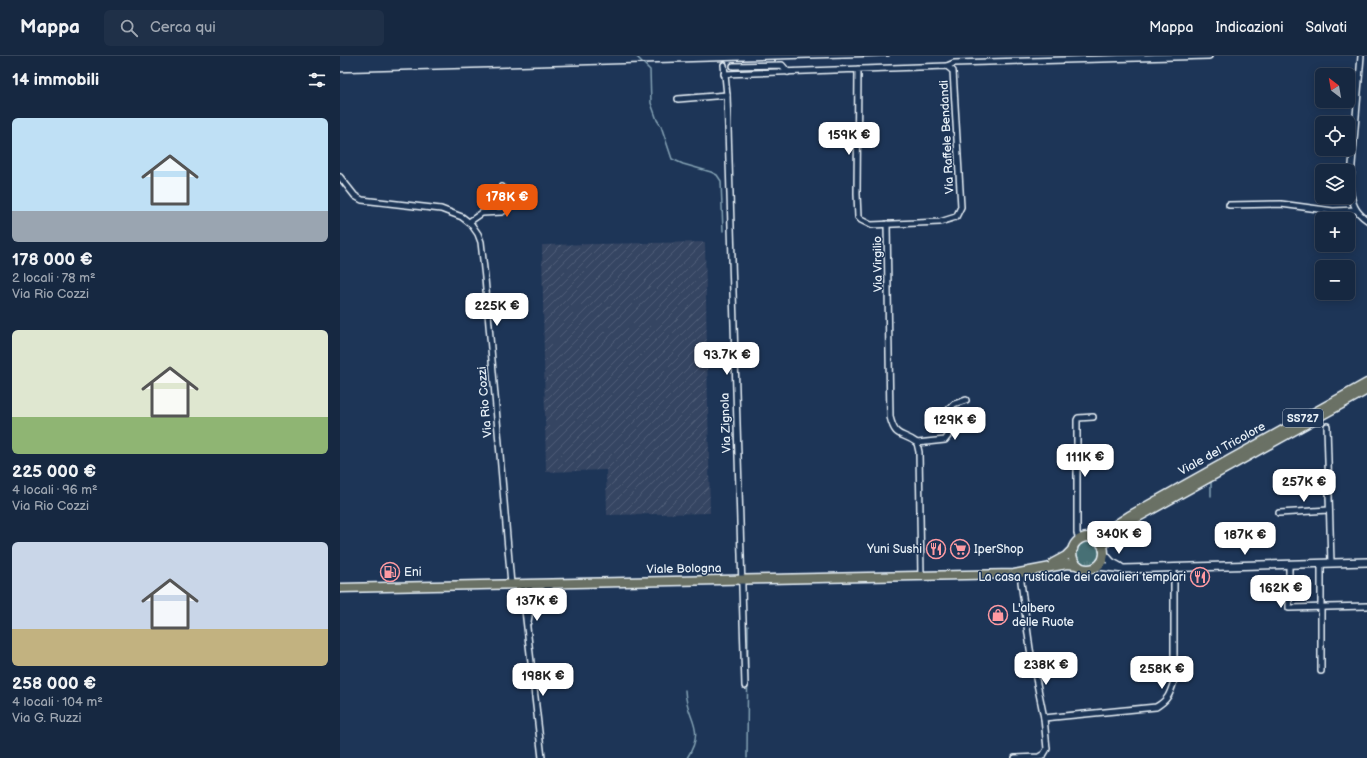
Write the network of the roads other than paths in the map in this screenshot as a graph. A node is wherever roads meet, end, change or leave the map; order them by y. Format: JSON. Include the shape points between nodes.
{"nodes":[{"id":1,"x":1209,"y":56,"type":"edge"},
{"id":2,"x":1361,"y":56,"type":"edge"},
{"id":3,"x":724,"y":65,"type":"dead end"},
{"id":4,"x":733,"y":66,"type":"dead end"},
{"id":5,"x":947,"y":66,"type":"junction"},
{"id":6,"x":858,"y":69,"type":"junction"},
{"id":7,"x":788,"y":72,"type":"junction"},
{"id":8,"x":724,"y":74,"type":"junction"},
{"id":9,"x":727,"y":95,"type":"junction"},
{"id":10,"x":678,"y":100,"type":"dead end"},
{"id":11,"x":340,"y":178,"type":"edge"},
{"id":12,"x":502,"y":187,"type":"dead end"},
{"id":13,"x":1229,"y":205,"type":"dead end"},
{"id":14,"x":1356,"y":210,"type":"junction"},
{"id":15,"x":1367,"y":220,"type":"edge"},
{"id":16,"x":469,"y":222,"type":"junction"},
{"id":17,"x":887,"y":224,"type":"junction"},
{"id":18,"x":1367,"y":383,"type":"edge"},
{"id":19,"x":1367,"y":390,"type":"edge"},
{"id":20,"x":966,"y":400,"type":"dead end"},
{"id":21,"x":1092,"y":417,"type":"dead end"},
{"id":22,"x":1326,"y":426,"type":"dead end"},
{"id":23,"x":917,"y":443,"type":"junction"},
{"id":24,"x":1329,"y":510,"type":"junction"},
{"id":25,"x":1279,"y":513,"type":"dead end"},
{"id":26,"x":1091,"y":538,"type":"junction"},
{"id":27,"x":1079,"y":540,"type":"junction"},
{"id":28,"x":1073,"y":549,"type":"junction"},
{"id":29,"x":1104,"y":550,"type":"junction"},
{"id":30,"x":1367,"y":562,"type":"edge"},
{"id":31,"x":1321,"y":563,"type":"junction"},
{"id":32,"x":1331,"y":563,"type":"junction"},
{"id":33,"x":1289,"y":564,"type":"junction"},
{"id":34,"x":1077,"y":565,"type":"junction"},
{"id":35,"x":1098,"y":566,"type":"junction"},
{"id":36,"x":1174,"y":568,"type":"junction"},
{"id":37,"x":1124,"y":569,"type":"junction"},
{"id":38,"x":1026,"y":572,"type":"junction"},
{"id":39,"x":921,"y":576,"type":"junction"},
{"id":40,"x":741,"y":580,"type":"junction"},
{"id":41,"x":511,"y":584,"type":"junction"},
{"id":42,"x":525,"y":584,"type":"junction"},
{"id":43,"x":554,"y":584,"type":"junction"},
{"id":44,"x":340,"y":588,"type":"edge"},
{"id":45,"x":532,"y":604,"type":"junction"},
{"id":46,"x":1367,"y":606,"type":"edge"},
{"id":47,"x":1322,"y":607,"type":"junction"},
{"id":48,"x":528,"y":639,"type":"junction"},
{"id":49,"x":1321,"y":671,"type":"dead end"},
{"id":50,"x":745,"y":686,"type":"dead end"},
{"id":51,"x":1044,"y":718,"type":"junction"},
{"id":52,"x":542,"y":758,"type":"edge"},
{"id":53,"x":1015,"y":758,"type":"edge"}],
"edges":[{"from":1,"to":5,"type":"street","via":[[954,63]]},
{"from":2,"to":14,"type":"street","via":[[1350,189],[1351,200]]},
{"from":3,"to":8,"type":"street","name":"Via Zignola"},
{"from":4,"to":7,"type":"street","via":[[782,65]]},
{"from":5,"to":6,"type":"street","name":"Via Raffele Bendandi"},
{"from":5,"to":17,"type":"street","name":"Via Raffele Bendandi","via":[[953,70],[961,207],[956,217],[940,222]]},
{"from":6,"to":7,"type":"street","name":"Via Raffele Bendandi"},
{"from":6,"to":17,"type":"street","name":"Via Virgilio","via":[[858,217],[871,225]]},
{"from":7,"to":8,"type":"street","name":"Via Raffele Bendandi"},
{"from":8,"to":9,"type":"street","name":"Via Zignola"},
{"from":9,"to":10,"type":"street"},
{"from":9,"to":40,"type":"street","name":"Via Zignola"},
{"from":11,"to":16,"type":"street","name":"Via Rio Cozzi","via":[[355,196],[362,200],[442,209]]},
{"from":12,"to":16,"type":"street","via":[[505,210],[482,214]]},
{"from":13,"to":14,"type":"street","via":[[1281,204],[1333,211]]},
{"from":14,"to":15,"type":"street"},
{"from":16,"to":41,"type":"street","name":"Via Rio Cozzi","via":[[481,242]]},
{"from":17,"to":23,"type":"street","name":"Via Virgilio","via":[[890,417],[896,432]]},
{"from":18,"to":26,"type":"main road","name":"Viale del Tricolore","number":"SS727"},
{"from":19,"to":29,"type":"main road","name":"Viale del Tricolore","number":"SS727","via":[[1124,525],[1114,532]]},
{"from":20,"to":23,"type":"street","via":[[954,404],[949,409],[948,436],[945,440]]},
{"from":21,"to":27,"type":"street","via":[[1077,420]]},
{"from":22,"to":24,"type":"street"},
{"from":23,"to":39,"type":"street"},
{"from":24,"to":25,"type":"street"},
{"from":24,"to":32,"type":"street"},
{"from":26,"to":27,"type":"main road"},
{"from":26,"to":29,"type":"main road","via":[[1098,540]]},
{"from":27,"to":28,"type":"main road"},
{"from":28,"to":34,"type":"main road"},
{"from":28,"to":38,"type":"main road","via":[[1058,561]]},
{"from":29,"to":35,"type":"main road"},
{"from":29,"to":37,"type":"main road","via":[[1111,562]]},
{"from":30,"to":32,"type":"main road"},
{"from":31,"to":32,"type":"main road"},
{"from":31,"to":33,"type":"main road"},
{"from":31,"to":47,"type":"street"},
{"from":33,"to":36,"type":"main road"},
{"from":33,"to":47,"type":"street","via":[[1289,608]]},
{"from":34,"to":35,"type":"main road","via":[[1087,569]]},
{"from":34,"to":38,"type":"main road","via":[[1067,564]]},
{"from":35,"to":37,"type":"main road"},
{"from":36,"to":37,"type":"main road"},
{"from":36,"to":51,"type":"street","via":[[1174,681],[1171,693],[1164,702],[1156,707]]},
{"from":38,"to":39,"type":"main road","name":"Viale Bologna"},
{"from":38,"to":51,"type":"street","via":[[1021,582],[1030,649]]},
{"from":39,"to":40,"type":"main road","name":"Viale Bologna"},
{"from":40,"to":43,"type":"main road","name":"Viale Bologna"},
{"from":40,"to":50,"type":"street","name":"Via Zignola"},
{"from":41,"to":42,"type":"main road","name":"Viale Bologna"},
{"from":41,"to":44,"type":"main road","name":"Viale Bologna"},
{"from":42,"to":43,"type":"main road","name":"Viale Bologna"},
{"from":42,"to":45,"type":"street","via":[[532,597]]},
{"from":42,"to":48,"type":"street"},
{"from":43,"to":45,"type":"street"},
{"from":45,"to":48,"type":"street","via":[[528,619]]},
{"from":46,"to":47,"type":"street"},
{"from":47,"to":49,"type":"street"},
{"from":48,"to":52,"type":"street"},
{"from":51,"to":53,"type":"street","via":[[1047,749],[1044,754],[1039,757]]}]}
